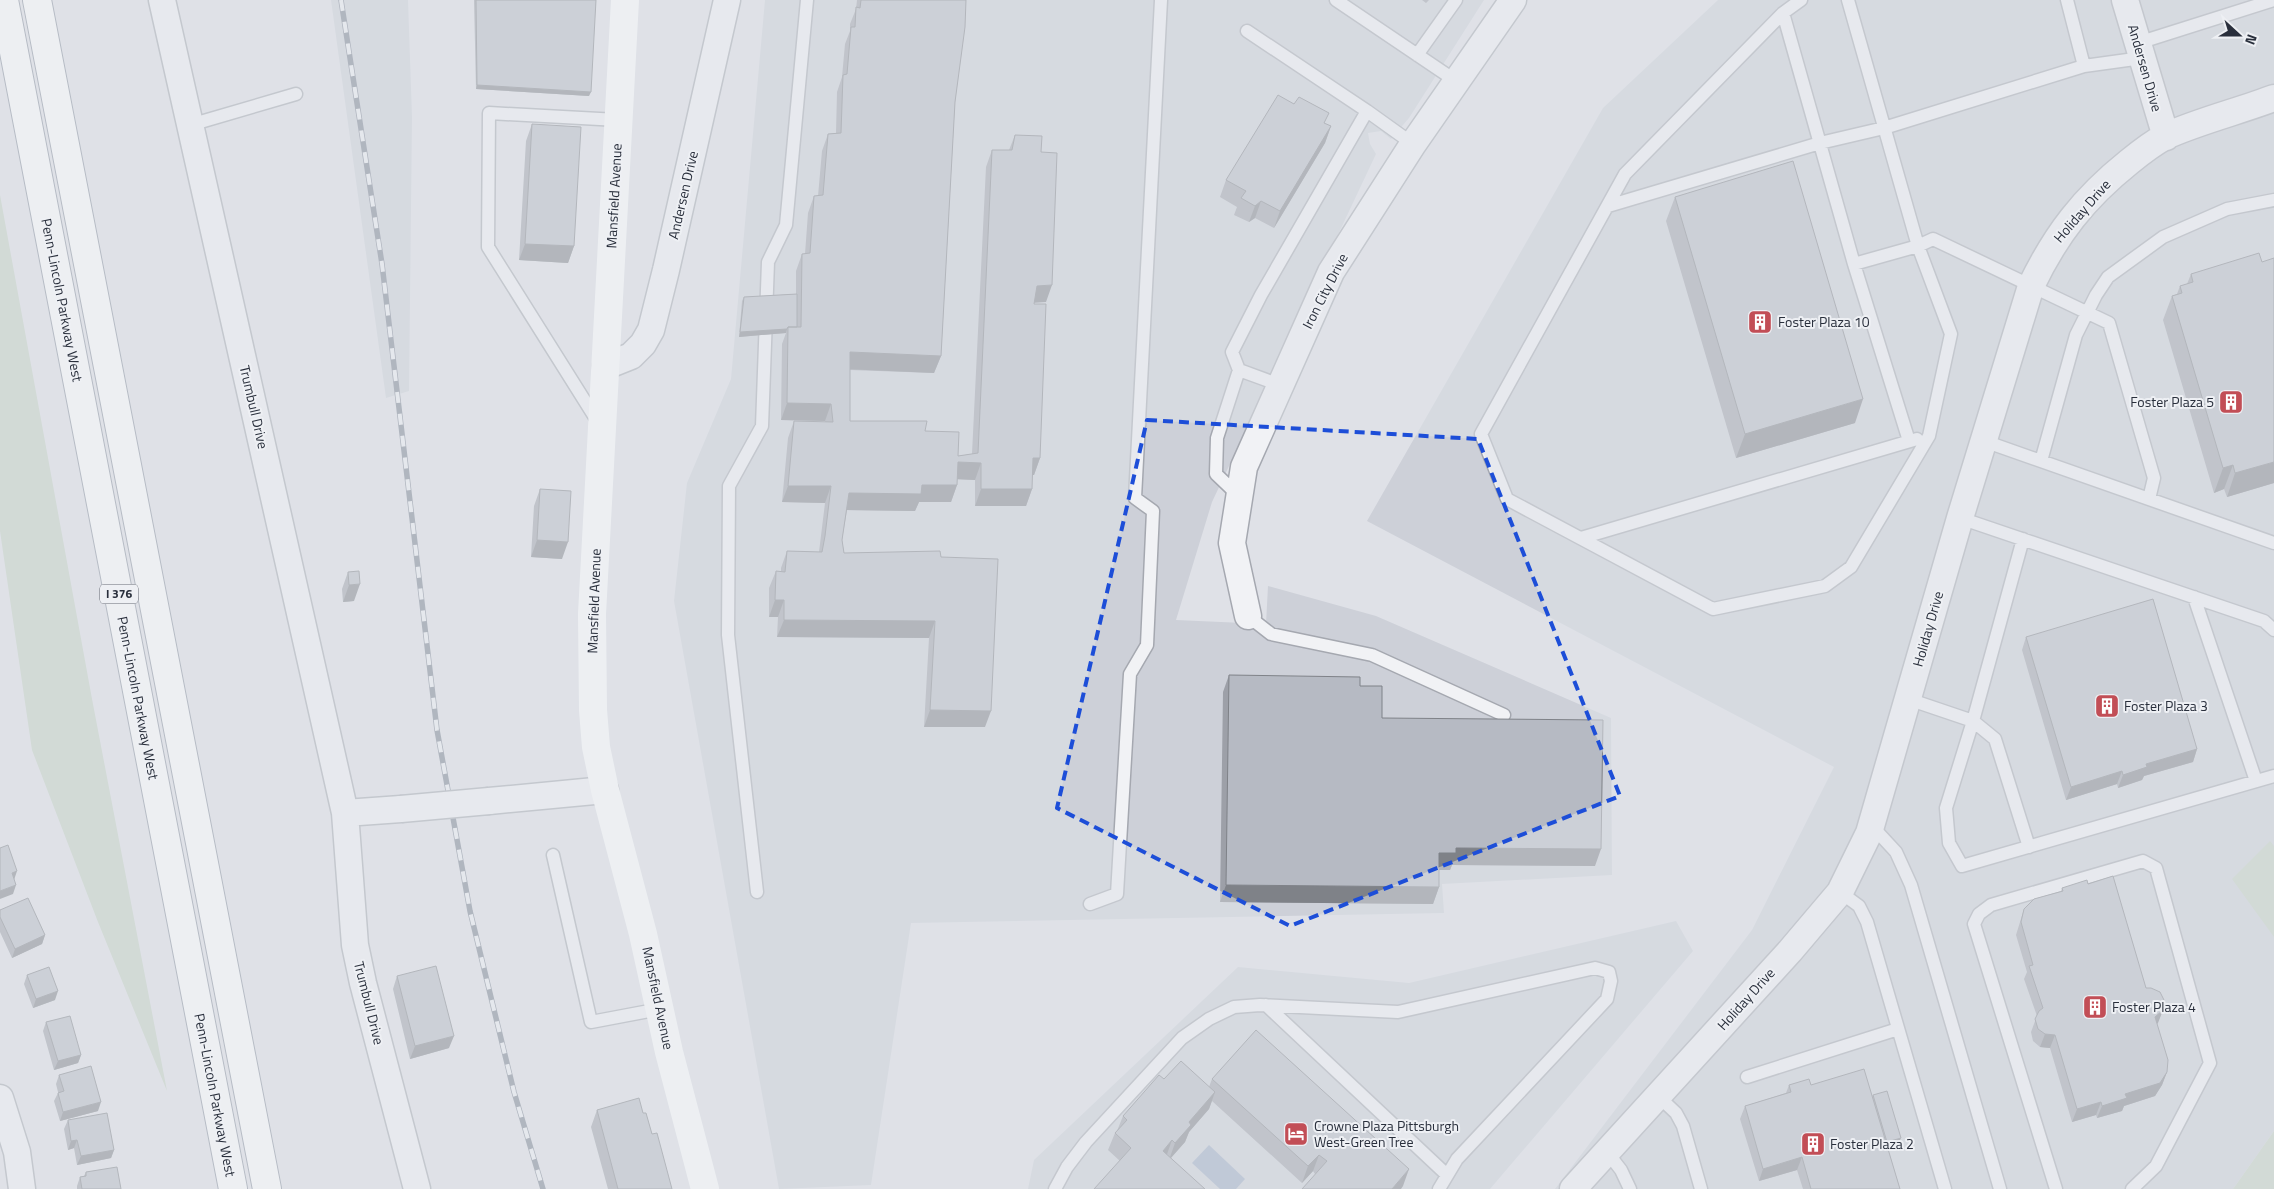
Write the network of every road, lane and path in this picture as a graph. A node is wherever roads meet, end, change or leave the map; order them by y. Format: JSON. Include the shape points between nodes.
{"nodes":[{"id":1,"x":4,"y":0,"type":"edge"},
{"id":2,"x":37,"y":0,"type":"edge"},
{"id":3,"x":162,"y":0,"type":"edge"},
{"id":4,"x":625,"y":0,"type":"edge"},
{"id":5,"x":727,"y":0,"type":"edge"},
{"id":6,"x":807,"y":0,"type":"edge"},
{"id":7,"x":1162,"y":0,"type":"edge"},
{"id":8,"x":1336,"y":0,"type":"edge"},
{"id":9,"x":1456,"y":0,"type":"edge"},
{"id":10,"x":1513,"y":0,"type":"edge"},
{"id":11,"x":1802,"y":0,"type":"edge"},
{"id":12,"x":1848,"y":0,"type":"edge"},
{"id":13,"x":2067,"y":0,"type":"edge"},
{"id":14,"x":2125,"y":0,"type":"edge"},
{"id":15,"x":2274,"y":0,"type":"edge"},
{"id":16,"x":1783,"y":13,"type":"junction"},
{"id":17,"x":1247,"y":31,"type":"dead end"},
{"id":18,"x":2140,"y":50,"type":"junction"},
{"id":19,"x":1417,"y":55,"type":"junction"},
{"id":20,"x":2084,"y":66,"type":"junction"},
{"id":21,"x":1456,"y":81,"type":"junction"},
{"id":22,"x":296,"y":94,"type":"dead end"},
{"id":23,"x":2274,"y":98,"type":"edge"},
{"id":24,"x":1367,"y":111,"type":"junction"},
{"id":25,"x":618,"y":120,"type":"junction"},
{"id":26,"x":190,"y":124,"type":"junction"},
{"id":27,"x":1884,"y":128,"type":"junction"},
{"id":28,"x":2166,"y":137,"type":"junction"},
{"id":29,"x":1820,"y":143,"type":"junction"},
{"id":30,"x":1413,"y":144,"type":"junction"},
{"id":31,"x":2274,"y":200,"type":"edge"},
{"id":32,"x":1608,"y":206,"type":"junction"},
{"id":33,"x":1918,"y":246,"type":"junction"},
{"id":34,"x":1854,"y":264,"type":"junction"},
{"id":35,"x":2031,"y":286,"type":"junction"},
{"id":36,"x":2087,"y":313,"type":"junction"},
{"id":37,"x":606,"y":366,"type":"junction"},
{"id":38,"x":1238,"y":370,"type":"junction"},
{"id":39,"x":1280,"y":385,"type":"junction"},
{"id":40,"x":602,"y":429,"type":"junction"},
{"id":41,"x":1929,"y":436,"type":"junction"},
{"id":42,"x":1984,"y":441,"type":"junction"},
{"id":43,"x":1909,"y":442,"type":"junction"},
{"id":44,"x":2041,"y":461,"type":"junction"},
{"id":45,"x":1239,"y":496,"type":"junction"},
{"id":46,"x":2149,"y":499,"type":"junction"},
{"id":47,"x":1960,"y":518,"type":"junction"},
{"id":48,"x":1581,"y":538,"type":"junction"},
{"id":49,"x":2022,"y":539,"type":"junction"},
{"id":50,"x":2274,"y":543,"type":"edge"},
{"id":51,"x":2194,"y":597,"type":"junction"},
{"id":52,"x":1248,"y":616,"type":"joint"},
{"id":53,"x":2274,"y":630,"type":"edge"},
{"id":54,"x":1908,"y":699,"type":"junction"},
{"id":55,"x":1504,"y":715,"type":"dead end"},
{"id":56,"x":1973,"y":721,"type":"junction"},
{"id":57,"x":2274,"y":776,"type":"edge"},
{"id":58,"x":2256,"y":781,"type":"junction"},
{"id":59,"x":605,"y":790,"type":"junction"},
{"id":60,"x":345,"y":813,"type":"junction"},
{"id":61,"x":1871,"y":825,"type":"junction"},
{"id":62,"x":2029,"y":847,"type":"junction"},
{"id":63,"x":553,"y":855,"type":"dead end"},
{"id":64,"x":757,"y":892,"type":"dead end"},
{"id":65,"x":1840,"y":892,"type":"junction"},
{"id":66,"x":1090,"y":904,"type":"dead end"},
{"id":67,"x":1266,"y":1005,"type":"junction"},
{"id":68,"x":660,"y":1008,"type":"junction"},
{"id":69,"x":1898,"y":1029,"type":"junction"},
{"id":70,"x":1747,"y":1077,"type":"dead end"},
{"id":71,"x":1658,"y":1096,"type":"junction"},
{"id":72,"x":0,"y":1098,"type":"edge"},
{"id":73,"x":1606,"y":1152,"type":"junction"},
{"id":74,"x":1447,"y":1175,"type":"junction"},
{"id":75,"x":22,"y":1189,"type":"edge"},
{"id":76,"x":234,"y":1189,"type":"edge"},
{"id":77,"x":267,"y":1189,"type":"edge"},
{"id":78,"x":417,"y":1189,"type":"edge"},
{"id":79,"x":705,"y":1189,"type":"edge"},
{"id":80,"x":1055,"y":1189,"type":"edge"},
{"id":81,"x":1439,"y":1189,"type":"edge"},
{"id":82,"x":1572,"y":1189,"type":"edge"},
{"id":83,"x":1630,"y":1189,"type":"edge"},
{"id":84,"x":1701,"y":1189,"type":"edge"},
{"id":85,"x":1944,"y":1189,"type":"edge"},
{"id":86,"x":2000,"y":1189,"type":"edge"},
{"id":87,"x":2056,"y":1189,"type":"edge"},
{"id":88,"x":2132,"y":1189,"type":"edge"}],
"edges":[{"from":1,"to":76,"type":"main road","name":"Penn-Lincoln Parkway West","number":"I 376"},
{"from":2,"to":77,"type":"main road","number":"I 376"},
{"from":3,"to":26,"type":"street","name":"Trumbull Drive"},
{"from":4,"to":25,"type":"main road","name":"Mansfield Avenue"},
{"from":5,"to":37,"type":"street","name":"Andersen Drive","via":[[650,330],[643,344],[631,356]]},
{"from":6,"to":64,"type":"lane","via":[[786,225],[768,262],[762,426],[729,486],[728,635]]},
{"from":7,"to":66,"type":"lane","via":[[1135,498],[1153,511],[1147,645],[1130,674],[1117,894]]},
{"from":8,"to":19,"type":"lane"},
{"from":9,"to":19,"type":"lane"},
{"from":10,"to":21,"type":"street","name":"Iron City Drive"},
{"from":11,"to":16,"type":"lane"},
{"from":12,"to":27,"type":"lane"},
{"from":13,"to":20,"type":"lane"},
{"from":14,"to":18,"type":"street","name":"Andersen Drive"},
{"from":15,"to":18,"type":"lane"},
{"from":16,"to":29,"type":"lane"},
{"from":16,"to":32,"type":"lane","via":[[1625,174]]},
{"from":17,"to":24,"type":"lane"},
{"from":18,"to":20,"type":"lane"},
{"from":18,"to":28,"type":"street","name":"Andersen Drive"},
{"from":19,"to":21,"type":"lane"},
{"from":20,"to":27,"type":"lane"},
{"from":21,"to":30,"type":"street","name":"Iron City Drive"},
{"from":22,"to":26,"type":"lane"},
{"from":23,"to":28,"type":"street","name":"Holiday Drive"},
{"from":24,"to":30,"type":"lane"},
{"from":24,"to":38,"type":"lane","via":[[1256,303],[1232,352]]},
{"from":25,"to":37,"type":"main road","name":"Mansfield Avenue"},
{"from":25,"to":40,"type":"lane","via":[[489,113],[488,247]]},
{"from":26,"to":60,"type":"street","name":"Trumbull Drive"},
{"from":27,"to":29,"type":"lane"},
{"from":27,"to":33,"type":"lane"},
{"from":28,"to":35,"type":"street","name":"Holiday Drive","via":[[2112,176],[2090,197],[2048,251]]},
{"from":29,"to":32,"type":"lane"},
{"from":29,"to":34,"type":"lane"},
{"from":30,"to":39,"type":"street","name":"Iron City Drive","via":[[1331,272]]},
{"from":31,"to":36,"type":"lane","via":[[2227,209],[2163,237],[2108,277]]},
{"from":32,"to":48,"type":"lane","via":[[1481,434],[1507,499]]},
{"from":33,"to":34,"type":"lane"},
{"from":33,"to":35,"type":"lane","via":[[1933,239]]},
{"from":33,"to":41,"type":"lane","via":[[1951,334]]},
{"from":34,"to":43,"type":"lane"},
{"from":35,"to":36,"type":"lane"},
{"from":35,"to":42,"type":"street","name":"Holiday Drive"},
{"from":36,"to":44,"type":"lane","via":[[2076,335]]},
{"from":36,"to":46,"type":"lane","via":[[2109,323],[2154,478]]},
{"from":37,"to":40,"type":"main road","name":"Mansfield Avenue"},
{"from":38,"to":39,"type":"lane"},
{"from":38,"to":45,"type":"lane","via":[[1217,438],[1216,474]]},
{"from":39,"to":45,"type":"street","name":"Iron City Drive","via":[[1244,467]]},
{"from":40,"to":59,"type":"main road","name":"Mansfield Avenue","via":[[591,673],[596,747]]},
{"from":41,"to":43,"type":"lane"},
{"from":41,"to":48,"type":"lane","via":[[1851,567],[1824,586],[1713,609]]},
{"from":42,"to":44,"type":"lane"},
{"from":42,"to":47,"type":"street","name":"Holiday Drive"},
{"from":43,"to":48,"type":"lane"},
{"from":44,"to":46,"type":"lane"},
{"from":45,"to":52,"type":"street","name":"Iron City Drive","via":[[1232,543]]},
{"from":46,"to":50,"type":"lane"},
{"from":47,"to":49,"type":"lane"},
{"from":47,"to":54,"type":"street","name":"Holiday Drive"},
{"from":49,"to":51,"type":"lane"},
{"from":49,"to":56,"type":"lane"},
{"from":51,"to":53,"type":"lane","via":[[2264,621]]},
{"from":51,"to":58,"type":"lane"},
{"from":52,"to":55,"type":"lane","via":[[1271,634],[1372,655]]},
{"from":54,"to":56,"type":"lane"},
{"from":54,"to":61,"type":"street","name":"Holiday Drive"},
{"from":56,"to":62,"type":"lane","via":[[1995,739]]},
{"from":56,"to":62,"type":"lane","via":[[1946,808],[1949,843],[1962,866]]},
{"from":57,"to":58,"type":"lane"},
{"from":58,"to":62,"type":"lane"},
{"from":59,"to":60,"type":"street","bridge":true},
{"from":59,"to":68,"type":"main road","name":"Mansfield Avenue"},
{"from":60,"to":78,"type":"street","name":"Trumbull Drive","via":[[355,945],[362,983]]},
{"from":61,"to":65,"type":"street","name":"Holiday Drive"},
{"from":61,"to":86,"type":"lane","via":[[1896,852],[1911,885]]},
{"from":63,"to":68,"type":"lane","via":[[591,1022]]},
{"from":65,"to":69,"type":"lane","via":[[1859,906],[1867,922]]},
{"from":65,"to":71,"type":"street","name":"Holiday Drive"},
{"from":67,"to":74,"type":"lane"},
{"from":67,"to":74,"type":"lane","via":[[1398,1012],[1594,968],[1609,972],[1611,981],[1607,999],[1457,1159]]},
{"from":67,"to":80,"type":"lane","via":[[1234,1007],[1209,1018],[1182,1038],[1086,1142]]},
{"from":68,"to":79,"type":"main road","name":"Mansfield Avenue"},
{"from":69,"to":70,"type":"lane"},
{"from":69,"to":85,"type":"lane"},
{"from":71,"to":73,"type":"street","name":"Holiday Drive"},
{"from":71,"to":84,"type":"lane","via":[[1676,1113],[1683,1126]]},
{"from":72,"to":75,"type":"street","via":[[17,1152]]},
{"from":73,"to":82,"type":"street","name":"Holiday Drive"},
{"from":73,"to":83,"type":"lane","via":[[1621,1170]]},
{"from":74,"to":81,"type":"lane"},
{"from":87,"to":88,"type":"lane","via":[[1974,924],[1979,914],[1991,905],[2143,861],[2156,868],[2210,1063],[2156,1166]]}]}
